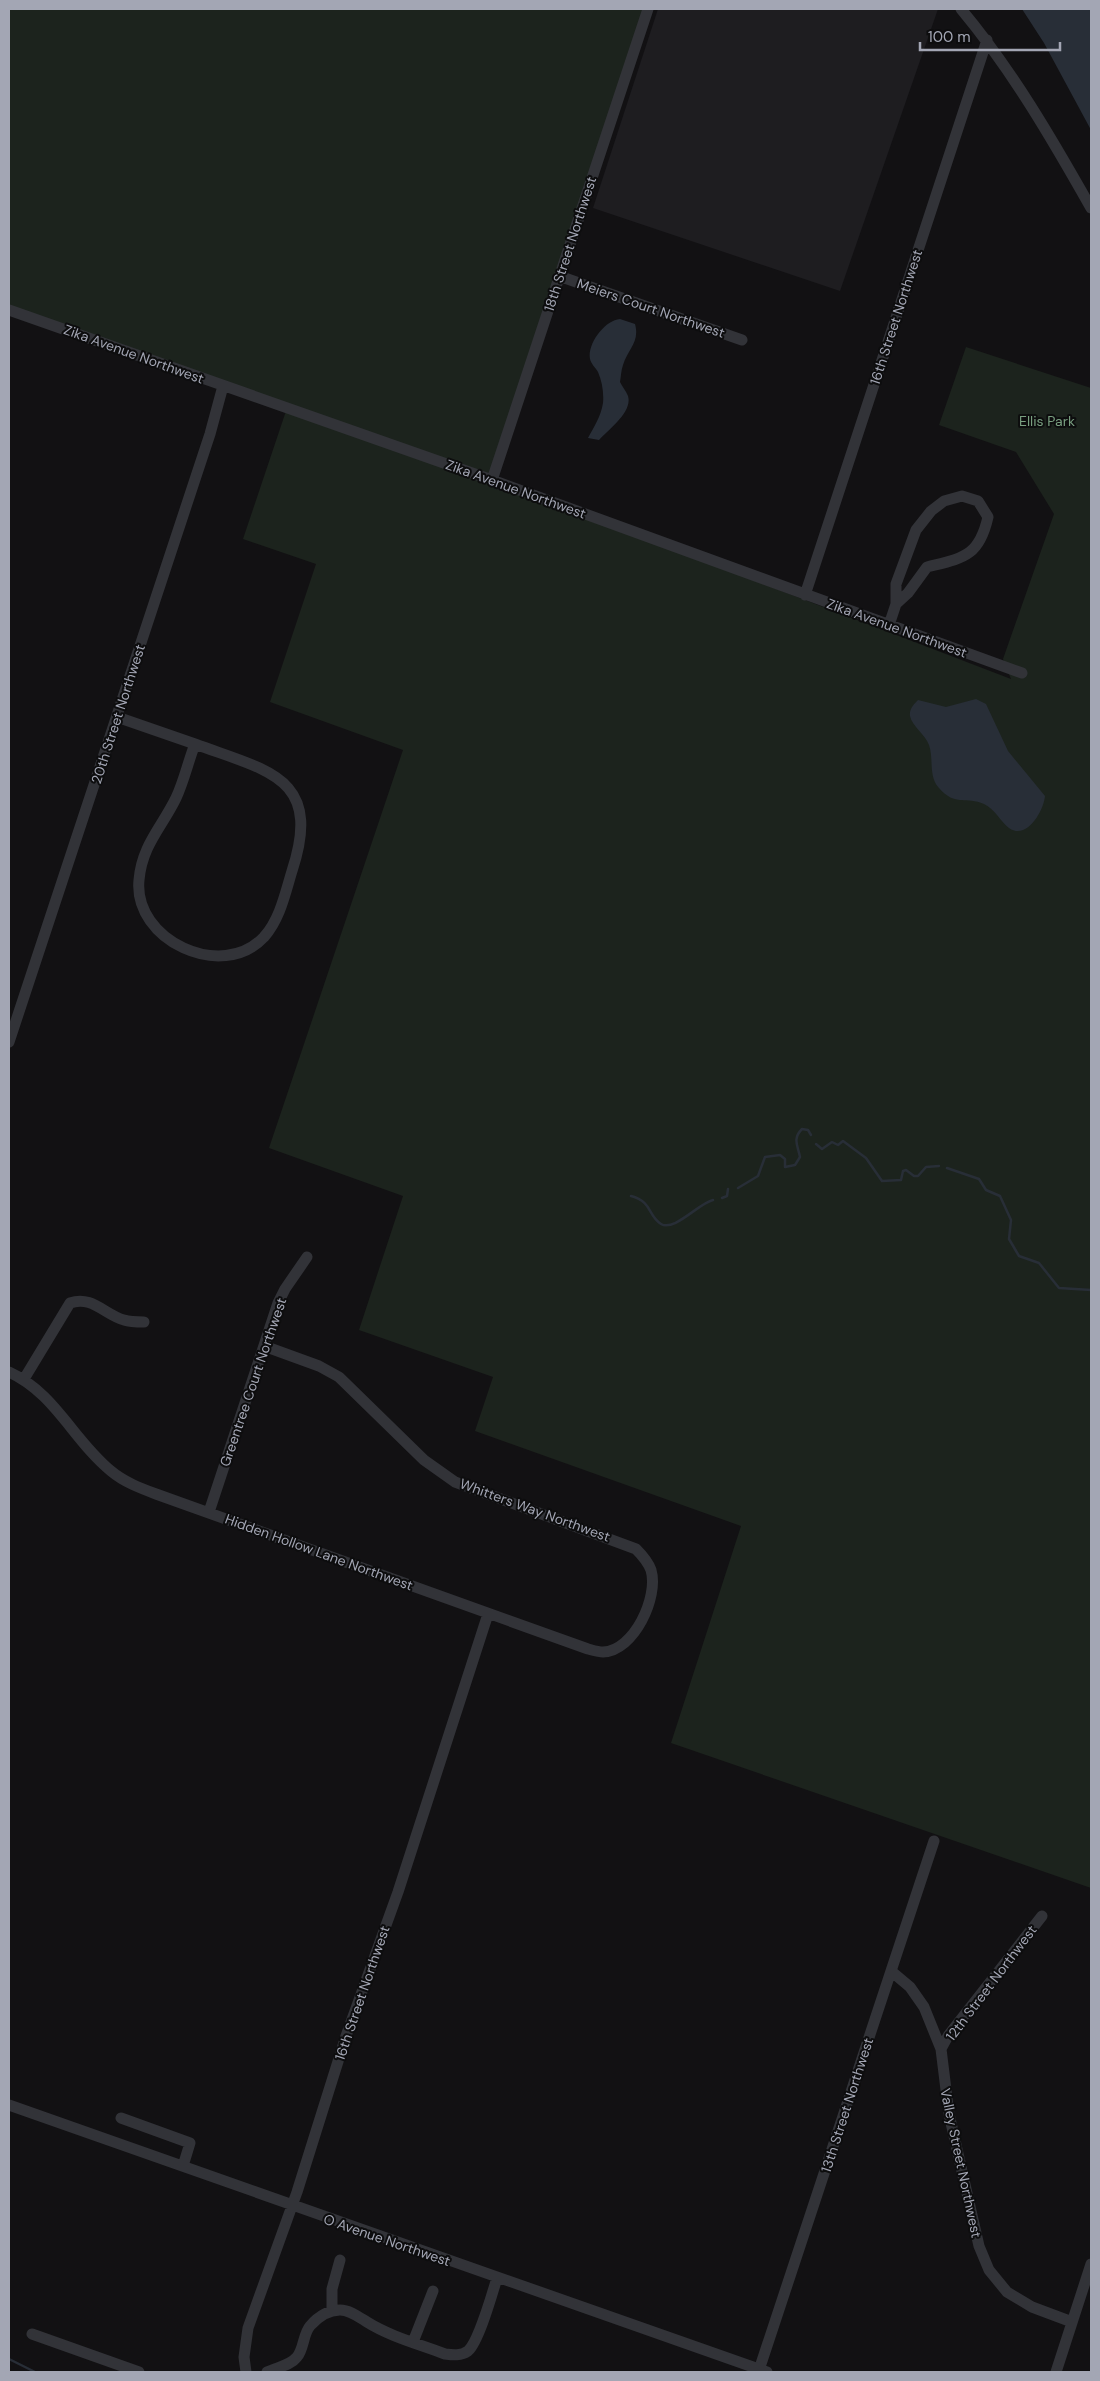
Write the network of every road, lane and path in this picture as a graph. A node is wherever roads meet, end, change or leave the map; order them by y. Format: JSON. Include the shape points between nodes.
{"nodes":[{"id":1,"x":648,"y":9,"type":"edge"},
{"id":2,"x":961,"y":9,"type":"edge"},
{"id":3,"x":987,"y":40,"type":"junction"},
{"id":4,"x":1091,"y":208,"type":"edge"},
{"id":5,"x":559,"y":276,"type":"junction"},
{"id":6,"x":9,"y":310,"type":"edge"},
{"id":7,"x":742,"y":340,"type":"dead end"},
{"id":8,"x":223,"y":386,"type":"junction"},
{"id":9,"x":492,"y":480,"type":"junction"},
{"id":10,"x":805,"y":595,"type":"junction"},
{"id":11,"x":896,"y":604,"type":"junction"},
{"id":12,"x":889,"y":625,"type":"junction"},
{"id":13,"x":1022,"y":673,"type":"dead end"},
{"id":14,"x":117,"y":717,"type":"junction"},
{"id":15,"x":195,"y":744,"type":"junction"},
{"id":16,"x":9,"y":1042,"type":"edge"},
{"id":17,"x":307,"y":1257,"type":"dead end"},
{"id":18,"x":144,"y":1322,"type":"dead end"},
{"id":19,"x":264,"y":1346,"type":"junction"},
{"id":20,"x":9,"y":1372,"type":"edge"},
{"id":21,"x":24,"y":1379,"type":"junction"},
{"id":22,"x":209,"y":1512,"type":"junction"},
{"id":23,"x":647,"y":1607,"type":"joint"},
{"id":24,"x":488,"y":1614,"type":"junction"},
{"id":25,"x":934,"y":1841,"type":"dead end"},
{"id":26,"x":1042,"y":1916,"type":"dead end"},
{"id":27,"x":891,"y":1971,"type":"junction"},
{"id":28,"x":941,"y":2050,"type":"junction"},
{"id":29,"x":9,"y":2105,"type":"edge"},
{"id":30,"x":121,"y":2118,"type":"dead end"},
{"id":31,"x":183,"y":2166,"type":"junction"},
{"id":32,"x":292,"y":2206,"type":"junction"},
{"id":33,"x":340,"y":2260,"type":"dead end"},
{"id":34,"x":1091,"y":2264,"type":"edge"},
{"id":35,"x":497,"y":2278,"type":"junction"},
{"id":36,"x":433,"y":2291,"type":"dead end"},
{"id":37,"x":332,"y":2311,"type":"junction"},
{"id":38,"x":1072,"y":2322,"type":"junction"},
{"id":39,"x":32,"y":2334,"type":"dead end"},
{"id":40,"x":413,"y":2342,"type":"junction"},
{"id":41,"x":284,"y":2369,"type":"edge"},
{"id":42,"x":763,"y":2371,"type":"edge"},
{"id":43,"x":139,"y":2372,"type":"edge"},
{"id":44,"x":246,"y":2372,"type":"edge"},
{"id":45,"x":267,"y":2372,"type":"edge"},
{"id":46,"x":1056,"y":2372,"type":"edge"}],
"edges":[{"from":1,"to":5,"type":"street","name":"18th Street Northwest"},
{"from":2,"to":3,"type":"street"},
{"from":3,"to":4,"type":"street"},
{"from":3,"to":10,"type":"street","name":"16th Street Northwest"},
{"from":5,"to":7,"type":"street","name":"Meiers Court Northwest"},
{"from":5,"to":9,"type":"street","name":"18th Street Northwest"},
{"from":6,"to":8,"type":"street","name":"Zika Avenue Northwest"},
{"from":8,"to":9,"type":"street","name":"Zika Avenue Northwest"},
{"from":8,"to":14,"type":"street","name":"20th Street Northwest"},
{"from":9,"to":10,"type":"street","name":"Zika Avenue Northwest"},
{"from":10,"to":12,"type":"street","name":"Zika Avenue Northwest"},
{"from":11,"to":11,"type":"street","via":[[896,584],[916,530],[926,517],[944,501],[962,496],[978,501],[988,517],[984,534],[975,549],[962,558],[927,567],[908,594]]},
{"from":11,"to":12,"type":"street"},
{"from":12,"to":13,"type":"street","name":"Zika Avenue Northwest"},
{"from":14,"to":15,"type":"street"},
{"from":14,"to":16,"type":"street","name":"20th Street Northwest"},
{"from":15,"to":15,"type":"street","via":[[176,798],[150,841],[140,872],[139,895],[143,910],[163,936],[194,952],[224,955],[250,947],[263,938],[275,920],[299,852],[303,825],[288,787],[277,777]]},
{"from":17,"to":19,"type":"street","name":"Greentree Court Northwest","via":[[285,1289]]},
{"from":18,"to":21,"type":"street","via":[[124,1320],[90,1302],[70,1303]]},
{"from":19,"to":22,"type":"street","name":"Greentree Court Northwest"},
{"from":19,"to":23,"type":"street","name":"Whitters Way Northwest","via":[[319,1366],[339,1377],[424,1460],[455,1482],[636,1548],[652,1572],[653,1584]]},
{"from":20,"to":21,"type":"street","name":"Hidden Hollow Lane Northwest"},
{"from":21,"to":22,"type":"street","name":"Hidden Hollow Lane Northwest","via":[[42,1392],[95,1457],[112,1472],[156,1494]]},
{"from":22,"to":24,"type":"street","name":"Hidden Hollow Lane Northwest"},
{"from":23,"to":24,"type":"street","name":"Hidden Hollow Lane Northwest","via":[[629,1639],[604,1652]]},
{"from":24,"to":32,"type":"street","name":"16th Street Northwest"},
{"from":25,"to":27,"type":"street","name":"13th Street Northwest"},
{"from":26,"to":28,"type":"street","name":"12th Street Northwest","via":[[948,2036]]},
{"from":27,"to":28,"type":"street","name":"Valley Street Northwest","via":[[910,1987],[924,2007]]},
{"from":27,"to":42,"type":"street","name":"13th Street Northwest"},
{"from":28,"to":38,"type":"street","name":"Valley Street Northwest","via":[[949,2114],[979,2246],[989,2270],[1007,2292],[1032,2307]]},
{"from":29,"to":31,"type":"street","name":"O Avenue Northwest"},
{"from":30,"to":31,"type":"street","via":[[190,2143]]},
{"from":31,"to":32,"type":"street","name":"O Avenue Northwest"},
{"from":32,"to":35,"type":"street","name":"O Avenue Northwest"},
{"from":32,"to":44,"type":"street","name":"16th Street Northwest","via":[[248,2328],[244,2357]]},
{"from":33,"to":37,"type":"street","via":[[332,2290]]},
{"from":34,"to":38,"type":"street"},
{"from":35,"to":40,"type":"street","via":[[475,2341],[467,2351],[456,2356]]},
{"from":35,"to":42,"type":"street","name":"O Avenue Northwest"},
{"from":36,"to":40,"type":"street"},
{"from":37,"to":40,"type":"street","via":[[354,2314],[381,2331]]},
{"from":37,"to":41,"type":"street","via":[[316,2319],[308,2328],[298,2357]]},
{"from":38,"to":46,"type":"street"},
{"from":39,"to":43,"type":"street"},
{"from":41,"to":45,"type":"street","via":[[280,2366]]}]}
